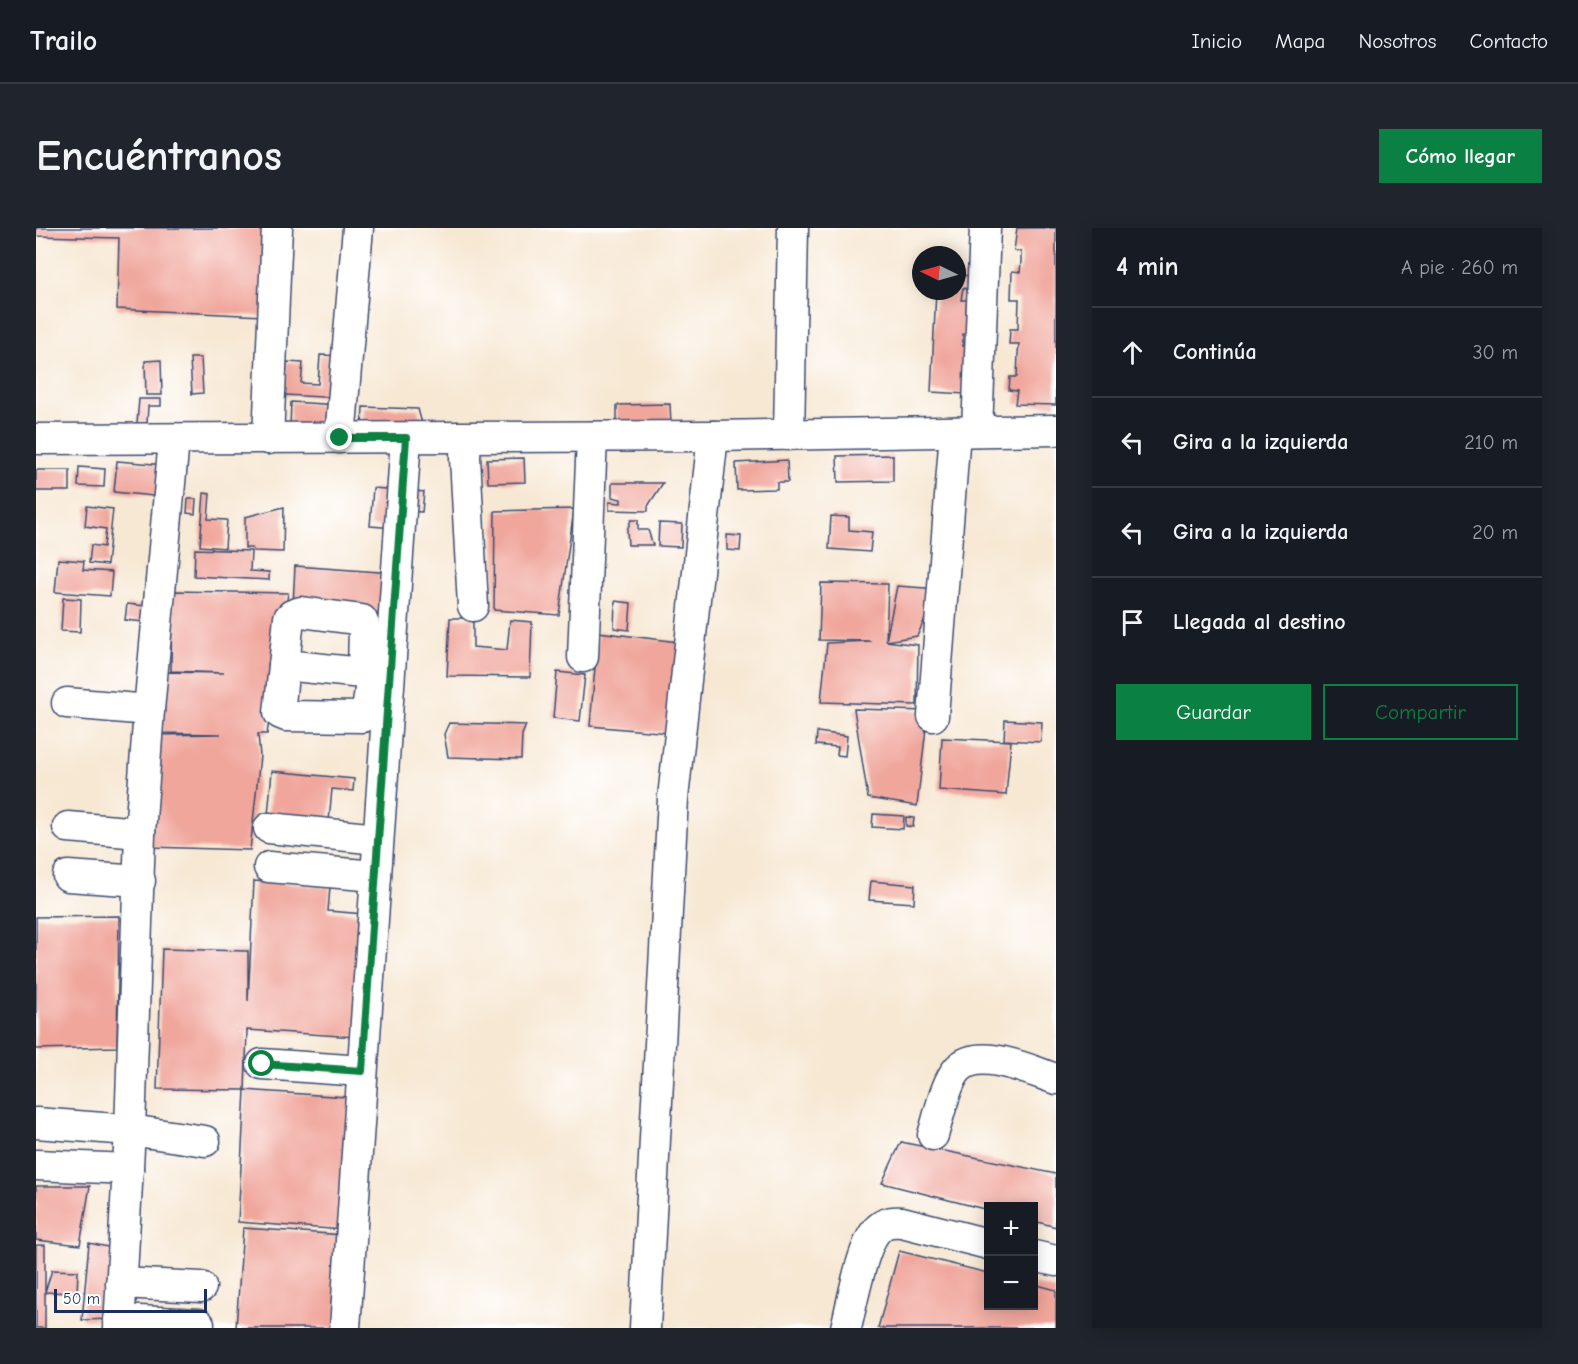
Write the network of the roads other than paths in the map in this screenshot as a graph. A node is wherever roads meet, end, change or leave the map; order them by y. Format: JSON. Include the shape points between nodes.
{"nodes":[{"id":1,"x":277,"y":228,"type":"edge"},
{"id":2,"x":358,"y":228,"type":"edge"},
{"id":3,"x":793,"y":228,"type":"edge"},
{"id":4,"x":985,"y":228,"type":"edge"},
{"id":5,"x":1056,"y":430,"type":"edge"},
{"id":6,"x":966,"y":431,"type":"junction"},
{"id":7,"x":789,"y":435,"type":"junction"},
{"id":8,"x":713,"y":436,"type":"junction"},
{"id":9,"x":592,"y":437,"type":"junction"},
{"id":10,"x":340,"y":438,"type":"junction"},
{"id":11,"x":406,"y":438,"type":"junction"},
{"id":12,"x":466,"y":438,"type":"junction"},
{"id":13,"x":36,"y":439,"type":"edge"},
{"id":14,"x":268,"y":439,"type":"junction"},
{"id":15,"x":174,"y":440,"type":"junction"},
{"id":16,"x":473,"y":606,"type":"dead end"},
{"id":17,"x":583,"y":657,"type":"dead end"},
{"id":18,"x":284,"y":665,"type":"junction"},
{"id":19,"x":375,"y":673,"type":"junction"},
{"id":20,"x":68,"y":703,"type":"dead end"},
{"id":21,"x":149,"y":710,"type":"junction"},
{"id":22,"x":933,"y":716,"type":"dead end"},
{"id":23,"x":68,"y":828,"type":"dead end"},
{"id":24,"x":269,"y":828,"type":"dead end"},
{"id":25,"x":140,"y":833,"type":"junction"},
{"id":26,"x":378,"y":839,"type":"junction"},
{"id":27,"x":269,"y":867,"type":"dead end"},
{"id":28,"x":68,"y":876,"type":"dead end"},
{"id":29,"x":376,"y":876,"type":"junction"},
{"id":30,"x":140,"y":881,"type":"junction"},
{"id":31,"x":262,"y":1064,"type":"dead end"},
{"id":32,"x":362,"y":1071,"type":"junction"},
{"id":33,"x":1056,"y":1079,"type":"edge"},
{"id":34,"x":36,"y":1124,"type":"edge"},
{"id":35,"x":130,"y":1130,"type":"junction"},
{"id":36,"x":933,"y":1135,"type":"dead end"},
{"id":37,"x":205,"y":1141,"type":"dead end"},
{"id":38,"x":36,"y":1165,"type":"edge"},
{"id":39,"x":128,"y":1169,"type":"junction"},
{"id":40,"x":984,"y":1243,"type":"edge"},
{"id":41,"x":1038,"y":1257,"type":"edge"},
{"id":42,"x":1056,"y":1261,"type":"edge"},
{"id":43,"x":121,"y":1283,"type":"junction"},
{"id":44,"x":201,"y":1287,"type":"dead end"},
{"id":45,"x":119,"y":1324,"type":"edge"},
{"id":46,"x":199,"y":1324,"type":"dead end"},
{"id":47,"x":345,"y":1328,"type":"edge"},
{"id":48,"x":645,"y":1328,"type":"edge"},
{"id":49,"x":846,"y":1328,"type":"edge"}],
"edges":[{"from":1,"to":14,"type":"street"},
{"from":2,"to":10,"type":"street"},
{"from":3,"to":7,"type":"street"},
{"from":4,"to":6,"type":"street"},
{"from":5,"to":6,"type":"street"},
{"from":6,"to":7,"type":"street"},
{"from":6,"to":22,"type":"street"},
{"from":7,"to":8,"type":"street"},
{"from":8,"to":9,"type":"street"},
{"from":8,"to":48,"type":"street","via":[[673,798]]},
{"from":9,"to":12,"type":"street"},
{"from":9,"to":17,"type":"street"},
{"from":10,"to":11,"type":"street"},
{"from":10,"to":14,"type":"street"},
{"from":11,"to":12,"type":"street"},
{"from":11,"to":19,"type":"street"},
{"from":12,"to":16,"type":"street"},
{"from":13,"to":15,"type":"street"},
{"from":14,"to":15,"type":"street"},
{"from":15,"to":21,"type":"street"},
{"from":18,"to":19,"type":"street"},
{"from":18,"to":19,"type":"street","via":[[289,618],[301,612],[362,620]]},
{"from":18,"to":19,"type":"street","via":[[279,713],[286,716],[362,717],[367,712]]},
{"from":19,"to":26,"type":"street"},
{"from":20,"to":21,"type":"street"},
{"from":21,"to":25,"type":"street"},
{"from":23,"to":25,"type":"street"},
{"from":24,"to":26,"type":"street"},
{"from":25,"to":30,"type":"street"},
{"from":26,"to":29,"type":"street"},
{"from":27,"to":29,"type":"street"},
{"from":28,"to":30,"type":"street"},
{"from":29,"to":32,"type":"street"},
{"from":30,"to":35,"type":"street"},
{"from":31,"to":32,"type":"street"},
{"from":32,"to":47,"type":"street"},
{"from":33,"to":36,"type":"street","via":[[1000,1062],[968,1061],[951,1080]]},
{"from":34,"to":35,"type":"street"},
{"from":35,"to":37,"type":"street"},
{"from":35,"to":39,"type":"street"},
{"from":38,"to":39,"type":"street"},
{"from":39,"to":43,"type":"street"},
{"from":40,"to":49,"type":"street","via":[[890,1221],[869,1242]]},
{"from":41,"to":42,"type":"street"},
{"from":43,"to":44,"type":"street"},
{"from":43,"to":45,"type":"street"},
{"from":45,"to":46,"type":"street"}]}
